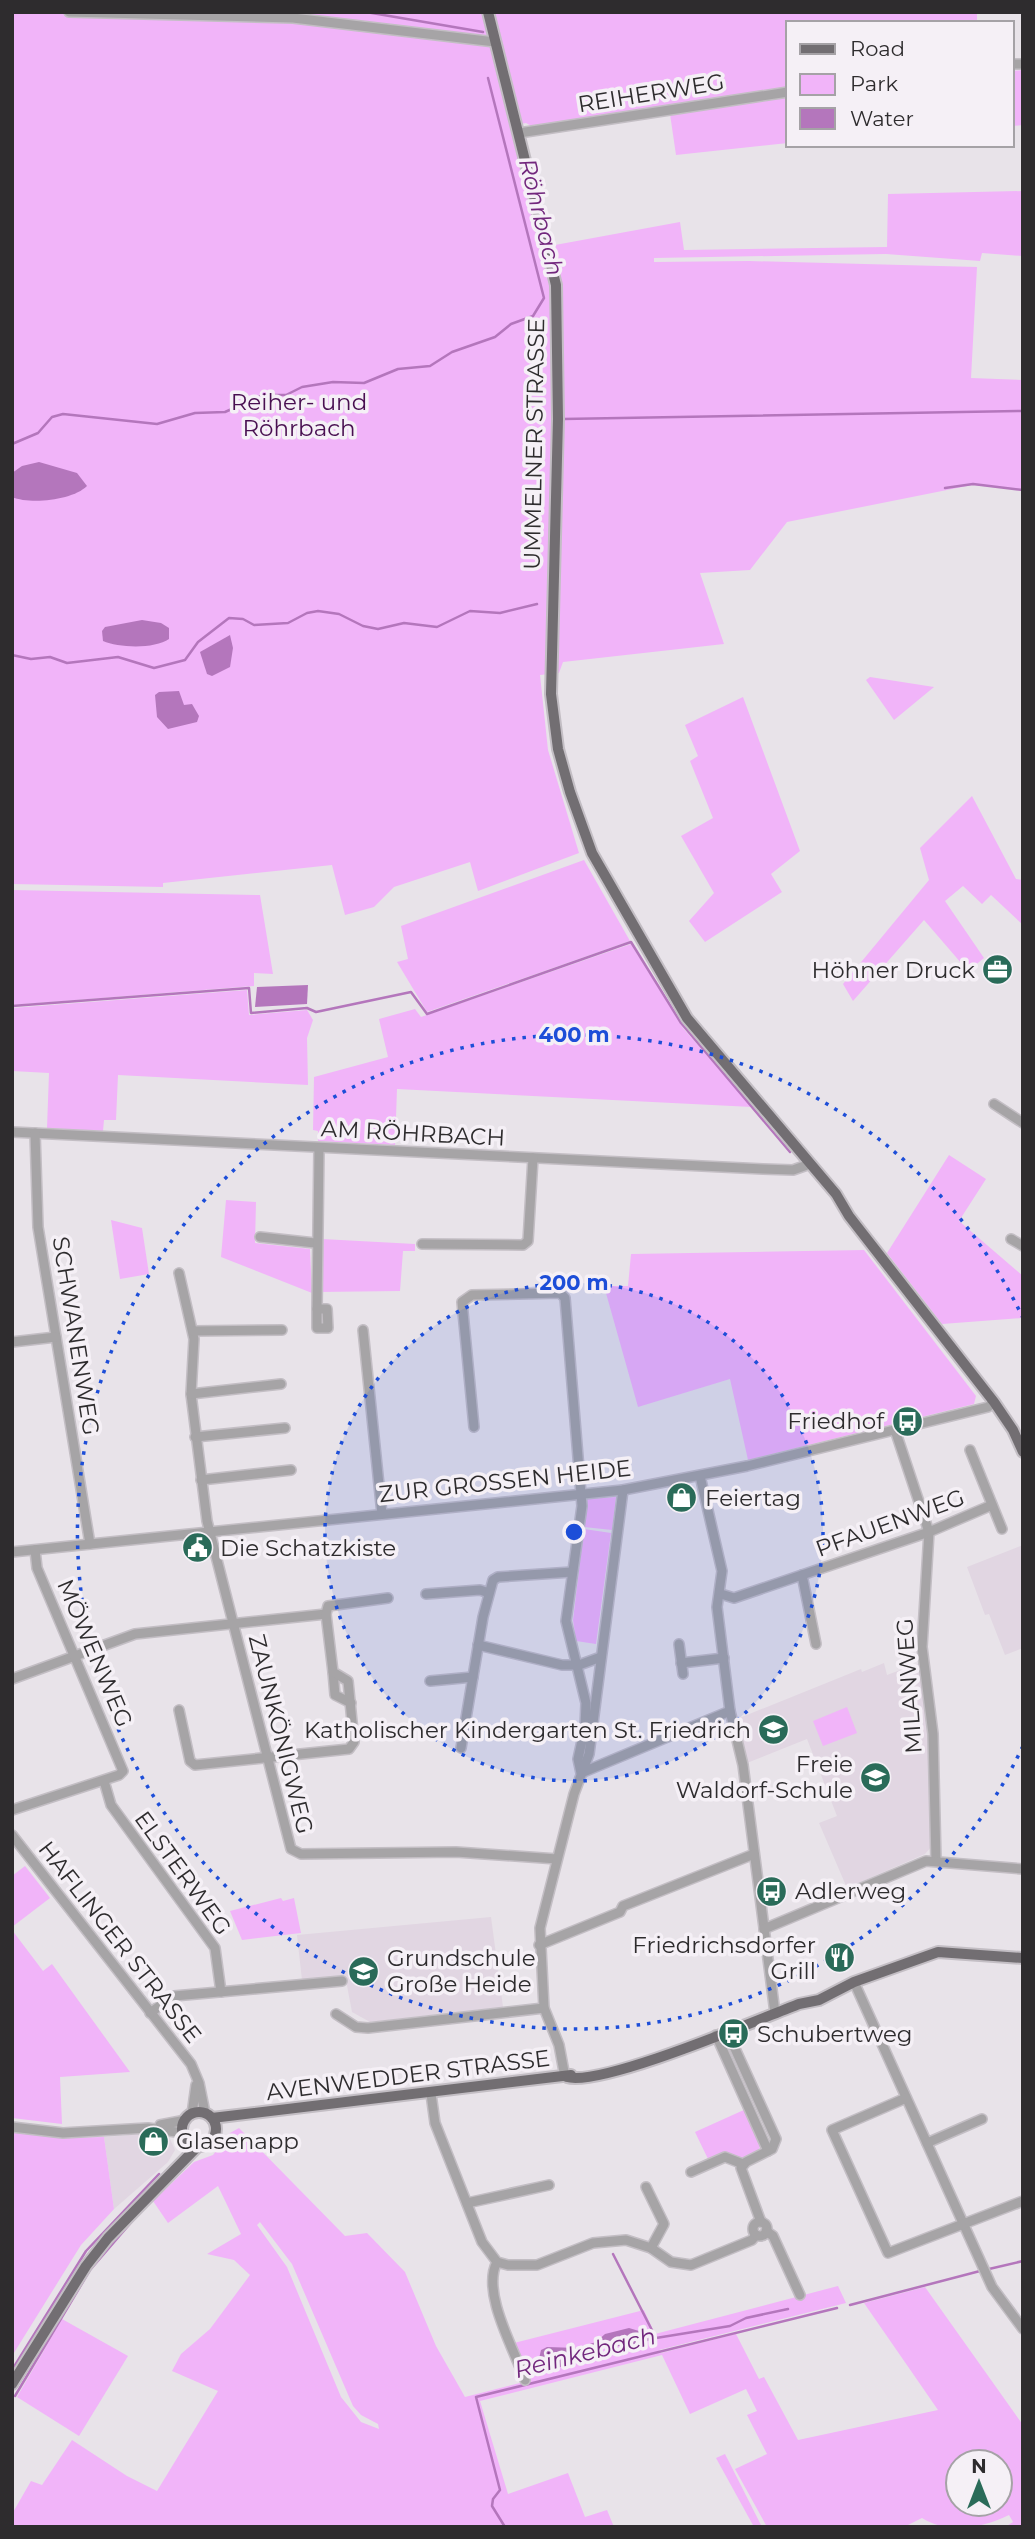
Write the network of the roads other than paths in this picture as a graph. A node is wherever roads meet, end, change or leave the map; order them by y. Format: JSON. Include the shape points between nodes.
{"nodes":[{"id":1,"x":69,"y":12,"type":"edge"},
{"id":2,"x":488,"y":12,"type":"edge"},
{"id":3,"x":495,"y":42,"type":"junction"},
{"id":4,"x":786,"y":92,"type":"edge"},
{"id":5,"x":519,"y":133,"type":"junction"},
{"id":6,"x":993,"y":1104,"type":"dead end"},
{"id":7,"x":1023,"y":1123,"type":"edge"},
{"id":8,"x":12,"y":1132,"type":"edge"},
{"id":9,"x":35,"y":1133,"type":"junction"},
{"id":10,"x":319,"y":1147,"type":"junction"},
{"id":11,"x":533,"y":1158,"type":"junction"},
{"id":12,"x":813,"y":1168,"type":"junction"},
{"id":13,"x":260,"y":1237,"type":"dead end"},
{"id":14,"x":1011,"y":1239,"type":"dead end"},
{"id":15,"x":316,"y":1242,"type":"junction"},
{"id":16,"x":422,"y":1244,"type":"dead end"},
{"id":17,"x":1023,"y":1246,"type":"edge"},
{"id":18,"x":179,"y":1273,"type":"dead end"},
{"id":19,"x":317,"y":1309,"type":"dead end"},
{"id":20,"x":282,"y":1330,"type":"dead end"},
{"id":21,"x":363,"y":1330,"type":"dead end"},
{"id":22,"x":192,"y":1331,"type":"junction"},
{"id":23,"x":56,"y":1336,"type":"junction"},
{"id":24,"x":12,"y":1342,"type":"edge"},
{"id":25,"x":281,"y":1384,"type":"dead end"},
{"id":26,"x":191,"y":1394,"type":"junction"},
{"id":27,"x":994,"y":1402,"type":"junction"},
{"id":28,"x":474,"y":1427,"type":"dead end"},
{"id":29,"x":285,"y":1428,"type":"dead end"},
{"id":30,"x":895,"y":1430,"type":"junction"},
{"id":31,"x":195,"y":1437,"type":"junction"},
{"id":32,"x":970,"y":1451,"type":"dead end"},
{"id":33,"x":1023,"y":1452,"type":"edge"},
{"id":34,"x":291,"y":1470,"type":"dead end"},
{"id":35,"x":700,"y":1476,"type":"junction"},
{"id":36,"x":201,"y":1480,"type":"junction"},
{"id":37,"x":623,"y":1490,"type":"junction"},
{"id":38,"x":581,"y":1493,"type":"junction"},
{"id":39,"x":992,"y":1505,"type":"junction"},
{"id":40,"x":382,"y":1514,"type":"junction"},
{"id":41,"x":1002,"y":1529,"type":"dead end"},
{"id":42,"x":210,"y":1531,"type":"junction"},
{"id":43,"x":929,"y":1532,"type":"junction"},
{"id":44,"x":90,"y":1544,"type":"junction"},
{"id":45,"x":34,"y":1549,"type":"junction"},
{"id":46,"x":12,"y":1552,"type":"edge"},
{"id":47,"x":572,"y":1572,"type":"junction"},
{"id":48,"x":802,"y":1575,"type":"junction"},
{"id":49,"x":489,"y":1593,"type":"junction"},
{"id":50,"x":426,"y":1594,"type":"dead end"},
{"id":51,"x":721,"y":1594,"type":"junction"},
{"id":52,"x":388,"y":1598,"type":"dead end"},
{"id":53,"x":326,"y":1614,"type":"junction"},
{"id":54,"x":233,"y":1624,"type":"junction"},
{"id":55,"x":679,"y":1644,"type":"dead end"},
{"id":56,"x":817,"y":1644,"type":"dead end"},
{"id":57,"x":478,"y":1645,"type":"junction"},
{"id":58,"x":75,"y":1656,"type":"junction"},
{"id":59,"x":601,"y":1657,"type":"junction"},
{"id":60,"x":724,"y":1658,"type":"junction"},
{"id":61,"x":681,"y":1663,"type":"junction"},
{"id":62,"x":579,"y":1665,"type":"junction"},
{"id":63,"x":333,"y":1672,"type":"junction"},
{"id":64,"x":683,"y":1674,"type":"dead end"},
{"id":65,"x":473,"y":1677,"type":"junction"},
{"id":66,"x":12,"y":1679,"type":"edge"},
{"id":67,"x":430,"y":1681,"type":"dead end"},
{"id":68,"x":351,"y":1703,"type":"junction"},
{"id":69,"x":179,"y":1710,"type":"dead end"},
{"id":70,"x":730,"y":1711,"type":"junction"},
{"id":71,"x":461,"y":1748,"type":"dead end"},
{"id":72,"x":267,"y":1758,"type":"junction"},
{"id":73,"x":581,"y":1773,"type":"junction"},
{"id":74,"x":104,"y":1781,"type":"junction"},
{"id":75,"x":12,"y":1810,"type":"edge"},
{"id":76,"x":12,"y":1835,"type":"edge"},
{"id":77,"x":754,"y":1854,"type":"junction"},
{"id":78,"x":557,"y":1859,"type":"junction"},
{"id":79,"x":936,"y":1861,"type":"junction"},
{"id":80,"x":1023,"y":1869,"type":"edge"},
{"id":81,"x":764,"y":1929,"type":"junction"},
{"id":82,"x":539,"y":1945,"type":"junction"},
{"id":83,"x":1023,"y":1958,"type":"edge"},
{"id":84,"x":342,"y":1981,"type":"dead end"},
{"id":85,"x":854,"y":1983,"type":"junction"},
{"id":86,"x":221,"y":1992,"type":"junction"},
{"id":87,"x":544,"y":2008,"type":"junction"},
{"id":88,"x":775,"y":2013,"type":"junction"},
{"id":89,"x":150,"y":2014,"type":"junction"},
{"id":90,"x":336,"y":2014,"type":"dead end"},
{"id":91,"x":722,"y":2033,"type":"junction"},
{"id":92,"x":196,"y":2073,"type":"junction"},
{"id":93,"x":566,"y":2077,"type":"junction"},
{"id":94,"x":431,"y":2094,"type":"junction"},
{"id":95,"x":906,"y":2098,"type":"junction"},
{"id":96,"x":209,"y":2116,"type":"junction"},
{"id":97,"x":254,"y":2116,"type":"junction"},
{"id":98,"x":189,"y":2117,"type":"junction"},
{"id":99,"x":982,"y":2119,"type":"dead end"},
{"id":100,"x":12,"y":2127,"type":"edge"},
{"id":101,"x":148,"y":2128,"type":"junction"},
{"id":102,"x":216,"y":2132,"type":"junction"},
{"id":103,"x":190,"y":2140,"type":"junction"},
{"id":104,"x":926,"y":2143,"type":"junction"},
{"id":105,"x":743,"y":2164,"type":"junction"},
{"id":106,"x":691,"y":2172,"type":"dead end"},
{"id":107,"x":549,"y":2185,"type":"dead end"},
{"id":108,"x":646,"y":2186,"type":"dead end"},
{"id":109,"x":1023,"y":2201,"type":"edge"},
{"id":110,"x":467,"y":2203,"type":"junction"},
{"id":111,"x":761,"y":2222,"type":"junction"},
{"id":112,"x":963,"y":2223,"type":"junction"},
{"id":113,"x":766,"y":2231,"type":"junction"},
{"id":114,"x":756,"y":2235,"type":"junction"},
{"id":115,"x":651,"y":2248,"type":"junction"},
{"id":116,"x":497,"y":2262,"type":"junction"},
{"id":117,"x":800,"y":2295,"type":"dead end"},
{"id":118,"x":1023,"y":2329,"type":"edge"},
{"id":119,"x":526,"y":2380,"type":"dead end"},
{"id":120,"x":12,"y":2384,"type":"edge"}],
"edges":[{"from":1,"to":3,"type":"street","via":[[293,18]]},
{"from":2,"to":3,"type":"main road","name":"UMMELNER STRASSE"},
{"from":3,"to":5,"type":"main road","name":"UMMELNER STRASSE"},
{"from":4,"to":5,"type":"street","name":"REIHERWEG"},
{"from":5,"to":12,"type":"main road","name":"UMMELNER STRASSE","via":[[556,285],[550,674],[553,719],[570,792],[610,888],[687,1018]]},
{"from":6,"to":7,"type":"street"},
{"from":8,"to":9,"type":"street","name":"AM RÖHRBACH"},
{"from":9,"to":10,"type":"street","name":"AM RÖHRBACH"},
{"from":9,"to":23,"type":"street","name":"SCHWANENWEG","via":[[38,1227]]},
{"from":10,"to":11,"type":"street","name":"AM RÖHRBACH"},
{"from":10,"to":15,"type":"street"},
{"from":11,"to":12,"type":"street","name":"AM RÖHRBACH"},
{"from":11,"to":16,"type":"street","via":[[528,1241],[523,1245]]},
{"from":12,"to":27,"type":"main road","name":"UMMELNER STRASSE","via":[[829,1196]]},
{"from":13,"to":15,"type":"street"},
{"from":14,"to":17,"type":"street"},
{"from":15,"to":19,"type":"street"},
{"from":18,"to":22,"type":"street","name":"ZAUNKÖNIGWEG"},
{"from":20,"to":22,"type":"street"},
{"from":21,"to":40,"type":"street"},
{"from":22,"to":26,"type":"street","name":"ZAUNKÖNIGWEG"},
{"from":23,"to":24,"type":"street"},
{"from":23,"to":44,"type":"street","name":"SCHWANENWEG"},
{"from":25,"to":26,"type":"street"},
{"from":26,"to":31,"type":"street","name":"ZAUNKÖNIGWEG"},
{"from":27,"to":30,"type":"street","name":"ZUR GROSSEN HEIDE"},
{"from":27,"to":33,"type":"main road","name":"UMMELNER STRASSE"},
{"from":28,"to":38,"type":"street","via":[[463,1302],[472,1295],[560,1293],[565,1298]]},
{"from":29,"to":31,"type":"street"},
{"from":30,"to":35,"type":"street","name":"ZUR GROSSEN HEIDE"},
{"from":30,"to":43,"type":"street","name":"MILANWEG"},
{"from":31,"to":36,"type":"street","name":"ZAUNKÖNIGWEG"},
{"from":32,"to":39,"type":"street","name":"PFAUENWEG"},
{"from":34,"to":36,"type":"street"},
{"from":35,"to":37,"type":"street","name":"ZUR GROSSEN HEIDE"},
{"from":35,"to":51,"type":"street","via":[[722,1571]]},
{"from":36,"to":42,"type":"street","name":"ZAUNKÖNIGWEG"},
{"from":37,"to":38,"type":"street","name":"ZUR GROSSEN HEIDE"},
{"from":37,"to":59,"type":"street"},
{"from":38,"to":40,"type":"street","name":"ZUR GROSSEN HEIDE"},
{"from":38,"to":47,"type":"street"},
{"from":39,"to":41,"type":"street","name":"PFAUENWEG"},
{"from":39,"to":43,"type":"street","name":"PFAUENWEG"},
{"from":40,"to":42,"type":"street","name":"ZUR GROSSEN HEIDE"},
{"from":42,"to":44,"type":"street","name":"ZUR GROSSEN HEIDE"},
{"from":42,"to":54,"type":"street","name":"ZAUNKÖNIGWEG"},
{"from":43,"to":48,"type":"street","name":"PFAUENWEG"},
{"from":43,"to":79,"type":"street","name":"MILANWEG","via":[[922,1647],[933,1734]]},
{"from":44,"to":45,"type":"street","name":"ZUR GROSSEN HEIDE"},
{"from":45,"to":46,"type":"street","name":"ZUR GROSSEN HEIDE"},
{"from":45,"to":58,"type":"street","name":"MÖWENWEG","via":[[37,1568]]},
{"from":47,"to":49,"type":"street","via":[[498,1577]]},
{"from":47,"to":62,"type":"street","via":[[566,1621]]},
{"from":48,"to":51,"type":"street","name":"PFAUENWEG","via":[[734,1598]]},
{"from":48,"to":56,"type":"street","name":"PFAUENWEG"},
{"from":49,"to":50,"type":"street"},
{"from":49,"to":57,"type":"street"},
{"from":51,"to":60,"type":"street","via":[[717,1607]]},
{"from":52,"to":53,"type":"street","via":[[330,1604]]},
{"from":53,"to":54,"type":"street"},
{"from":53,"to":63,"type":"street"},
{"from":54,"to":58,"type":"street","via":[[135,1634]]},
{"from":54,"to":72,"type":"street","name":"ZAUNKÖNIGWEG"},
{"from":55,"to":61,"type":"street"},
{"from":57,"to":62,"type":"street"},
{"from":57,"to":65,"type":"street"},
{"from":58,"to":66,"type":"street"},
{"from":58,"to":74,"type":"street","name":"MÖWENWEG","via":[[123,1771]]},
{"from":59,"to":62,"type":"street"},
{"from":59,"to":73,"type":"street","via":[[589,1754]]},
{"from":60,"to":61,"type":"street"},
{"from":60,"to":70,"type":"street"},
{"from":61,"to":64,"type":"street"},
{"from":62,"to":73,"type":"street","via":[[586,1703],[578,1759]]},
{"from":63,"to":68,"type":"street","via":[[348,1681]]},
{"from":63,"to":68,"type":"street","via":[[335,1695]]},
{"from":65,"to":67,"type":"street"},
{"from":65,"to":71,"type":"street"},
{"from":68,"to":72,"type":"street","via":[[352,1747]]},
{"from":69,"to":72,"type":"street","via":[[190,1761],[195,1765]]},
{"from":70,"to":73,"type":"street"},
{"from":70,"to":77,"type":"street","via":[[743,1765]]},
{"from":72,"to":78,"type":"street","name":"ZAUNKÖNIGWEG","via":[[287,1843],[294,1852],[489,1852]]},
{"from":73,"to":78,"type":"street"},
{"from":74,"to":75,"type":"street"},
{"from":74,"to":86,"type":"street","name":"ELSTERWEG","via":[[111,1805],[215,1948]]},
{"from":76,"to":89,"type":"street","name":"HAFLINGER STRASSE"},
{"from":77,"to":81,"type":"street"},
{"from":77,"to":82,"type":"street"},
{"from":78,"to":82,"type":"street"},
{"from":79,"to":80,"type":"street"},
{"from":79,"to":81,"type":"street","via":[[926,1861]]},
{"from":81,"to":88,"type":"street"},
{"from":82,"to":87,"type":"street"},
{"from":83,"to":85,"type":"main road","name":"AVENWEDDER STRASSE","via":[[938,1952]]},
{"from":84,"to":86,"type":"street"},
{"from":85,"to":88,"type":"main road","name":"AVENWEDDER STRASSE"},
{"from":85,"to":95,"type":"street"},
{"from":86,"to":89,"type":"street","via":[[174,1996]]},
{"from":87,"to":90,"type":"street","via":[[368,2028],[356,2027]]},
{"from":87,"to":93,"type":"street"},
{"from":88,"to":91,"type":"main road","name":"AVENWEDDER STRASSE"},
{"from":89,"to":92,"type":"street","name":"HAFLINGER STRASSE"},
{"from":91,"to":93,"type":"main road","name":"AVENWEDDER STRASSE","via":[[633,2066]]},
{"from":91,"to":105,"type":"street","via":[[776,2139],[775,2146]]},
{"from":92,"to":96,"type":"street","name":"HAFLINGER STRASSE"},
{"from":92,"to":98,"type":"street","name":"HAFLINGER STRASSE"},
{"from":93,"to":94,"type":"main road","name":"AVENWEDDER STRASSE"},
{"from":94,"to":97,"type":"main road","name":"AVENWEDDER STRASSE"},
{"from":94,"to":110,"type":"street","via":[[435,2123]]},
{"from":95,"to":104,"type":"street"},
{"from":95,"to":112,"type":"street","via":[[832,2130],[871,2216],[888,2253]]},
{"from":96,"to":97,"type":"main road","name":"AVENWEDDER STRASSE"},
{"from":96,"to":98,"type":"main road","name":"AVENWEDDER STRASSE"},
{"from":96,"to":102,"type":"main road"},
{"from":97,"to":102,"type":"main road","name":"AVENWEDDER STRASSE"},
{"from":98,"to":101,"type":"street"},
{"from":98,"to":103,"type":"main road"},
{"from":99,"to":104,"type":"street"},
{"from":100,"to":101,"type":"street","via":[[62,2133]]},
{"from":101,"to":103,"type":"street"},
{"from":102,"to":103,"type":"main road","name":"AVENWEDDER STRASSE","via":[[211,2142]]},
{"from":103,"to":120,"type":"main road","via":[[174,2167],[86,2266]]},
{"from":104,"to":112,"type":"street"},
{"from":105,"to":106,"type":"street","via":[[725,2157]]},
{"from":105,"to":111,"type":"street","via":[[742,2173]]},
{"from":107,"to":110,"type":"street"},
{"from":108,"to":115,"type":"street","via":[[664,2224]]},
{"from":109,"to":112,"type":"street"},
{"from":110,"to":116,"type":"street","via":[[484,2247]]},
{"from":111,"to":113,"type":"street"},
{"from":111,"to":114,"type":"street","via":[[753,2227]]},
{"from":112,"to":118,"type":"street","via":[[992,2287]]},
{"from":113,"to":114,"type":"street"},
{"from":113,"to":117,"type":"street","via":[[773,2236]]},
{"from":114,"to":115,"type":"street","via":[[691,2265],[671,2262]]},
{"from":115,"to":116,"type":"street","via":[[634,2241],[606,2241],[537,2265]]},
{"from":116,"to":119,"type":"street","via":[[492,2294]]}]}
